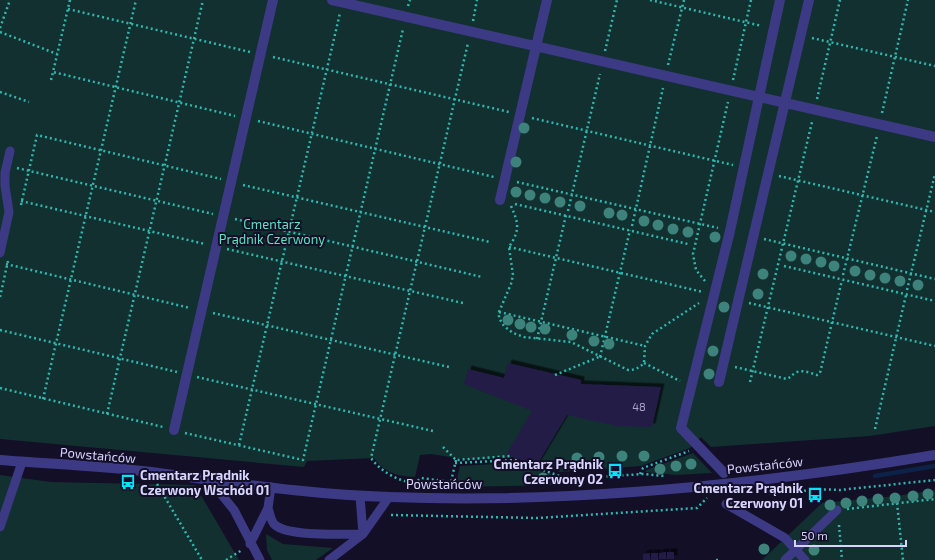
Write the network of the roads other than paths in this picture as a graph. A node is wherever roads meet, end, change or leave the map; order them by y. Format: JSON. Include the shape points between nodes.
{"nodes":[{"id":1,"x":273,"y":0,"type":"edge"},
{"id":2,"x":332,"y":0,"type":"edge"},
{"id":3,"x":547,"y":0,"type":"edge"},
{"id":4,"x":780,"y":0,"type":"edge"},
{"id":5,"x":809,"y":0,"type":"edge"},
{"id":6,"x":536,"y":47,"type":"junction"},
{"id":7,"x":760,"y":98,"type":"junction"},
{"id":8,"x":786,"y":104,"type":"junction"},
{"id":9,"x":935,"y":137,"type":"edge"},
{"id":10,"x":10,"y":151,"type":"dead end"},
{"id":11,"x":500,"y":200,"type":"road end"},
{"id":12,"x":0,"y":253,"type":"edge"},
{"id":13,"x":719,"y":382,"type":"dead end"},
{"id":14,"x":174,"y":430,"type":"road end"},
{"id":15,"x":935,"y":455,"type":"edge"},
{"id":16,"x":0,"y":460,"type":"edge"},
{"id":17,"x":22,"y":462,"type":"junction"},
{"id":18,"x":724,"y":473,"type":"dead end"},
{"id":19,"x":209,"y":479,"type":"junction"},
{"id":20,"x":271,"y":487,"type":"junction"},
{"id":21,"x":360,"y":496,"type":"junction"},
{"id":22,"x":389,"y":497,"type":"junction"},
{"id":23,"x":726,"y":504,"type":"dead end"},
{"id":24,"x":268,"y":508,"type":"junction"},
{"id":25,"x":837,"y":510,"type":"road end"},
{"id":26,"x":0,"y":527,"type":"edge"},
{"id":27,"x":363,"y":534,"type":"junction"},
{"id":28,"x":250,"y":544,"type":"junction"},
{"id":29,"x":795,"y":550,"type":"junction"},
{"id":30,"x":260,"y":560,"type":"edge"},
{"id":31,"x":328,"y":560,"type":"edge"},
{"id":32,"x":785,"y":560,"type":"edge"},
{"id":33,"x":804,"y":560,"type":"edge"}],
"edges":[{"from":1,"to":14,"type":"street"},
{"from":2,"to":6,"type":"street"},
{"from":3,"to":6,"type":"street"},
{"from":4,"to":7,"type":"street"},
{"from":5,"to":8,"type":"street"},
{"from":6,"to":7,"type":"street"},
{"from":6,"to":11,"type":"street"},
{"from":7,"to":8,"type":"street"},
{"from":7,"to":18,"type":"street","via":[[700,359],[681,428]]},
{"from":8,"to":9,"type":"street"},
{"from":8,"to":13,"type":"street"},
{"from":10,"to":12,"type":"lane","via":[[5,173],[9,212]]},
{"from":15,"to":22,"type":"street","name":"Powstańców","via":[[813,473],[665,489],[553,496]]},
{"from":16,"to":17,"type":"street","name":"Powstańców"},
{"from":17,"to":19,"type":"street","name":"Powstańców"},
{"from":17,"to":26,"type":"lane"},
{"from":19,"to":20,"type":"street","name":"Powstańców"},
{"from":19,"to":28,"type":"lane","via":[[234,510]]},
{"from":20,"to":21,"type":"street","name":"Powstańców"},
{"from":20,"to":24,"type":"lane"},
{"from":21,"to":22,"type":"street","name":"Powstańców"},
{"from":21,"to":27,"type":"lane"},
{"from":22,"to":27,"type":"lane"},
{"from":23,"to":29,"type":"lane","via":[[785,538]]},
{"from":24,"to":27,"type":"lane","via":[[273,524],[282,530],[295,533]]},
{"from":24,"to":28,"type":"lane"},
{"from":25,"to":29,"type":"lane"},
{"from":27,"to":31,"type":"lane"},
{"from":28,"to":30,"type":"lane"},
{"from":29,"to":32,"type":"lane"},
{"from":29,"to":33,"type":"lane"}]}
